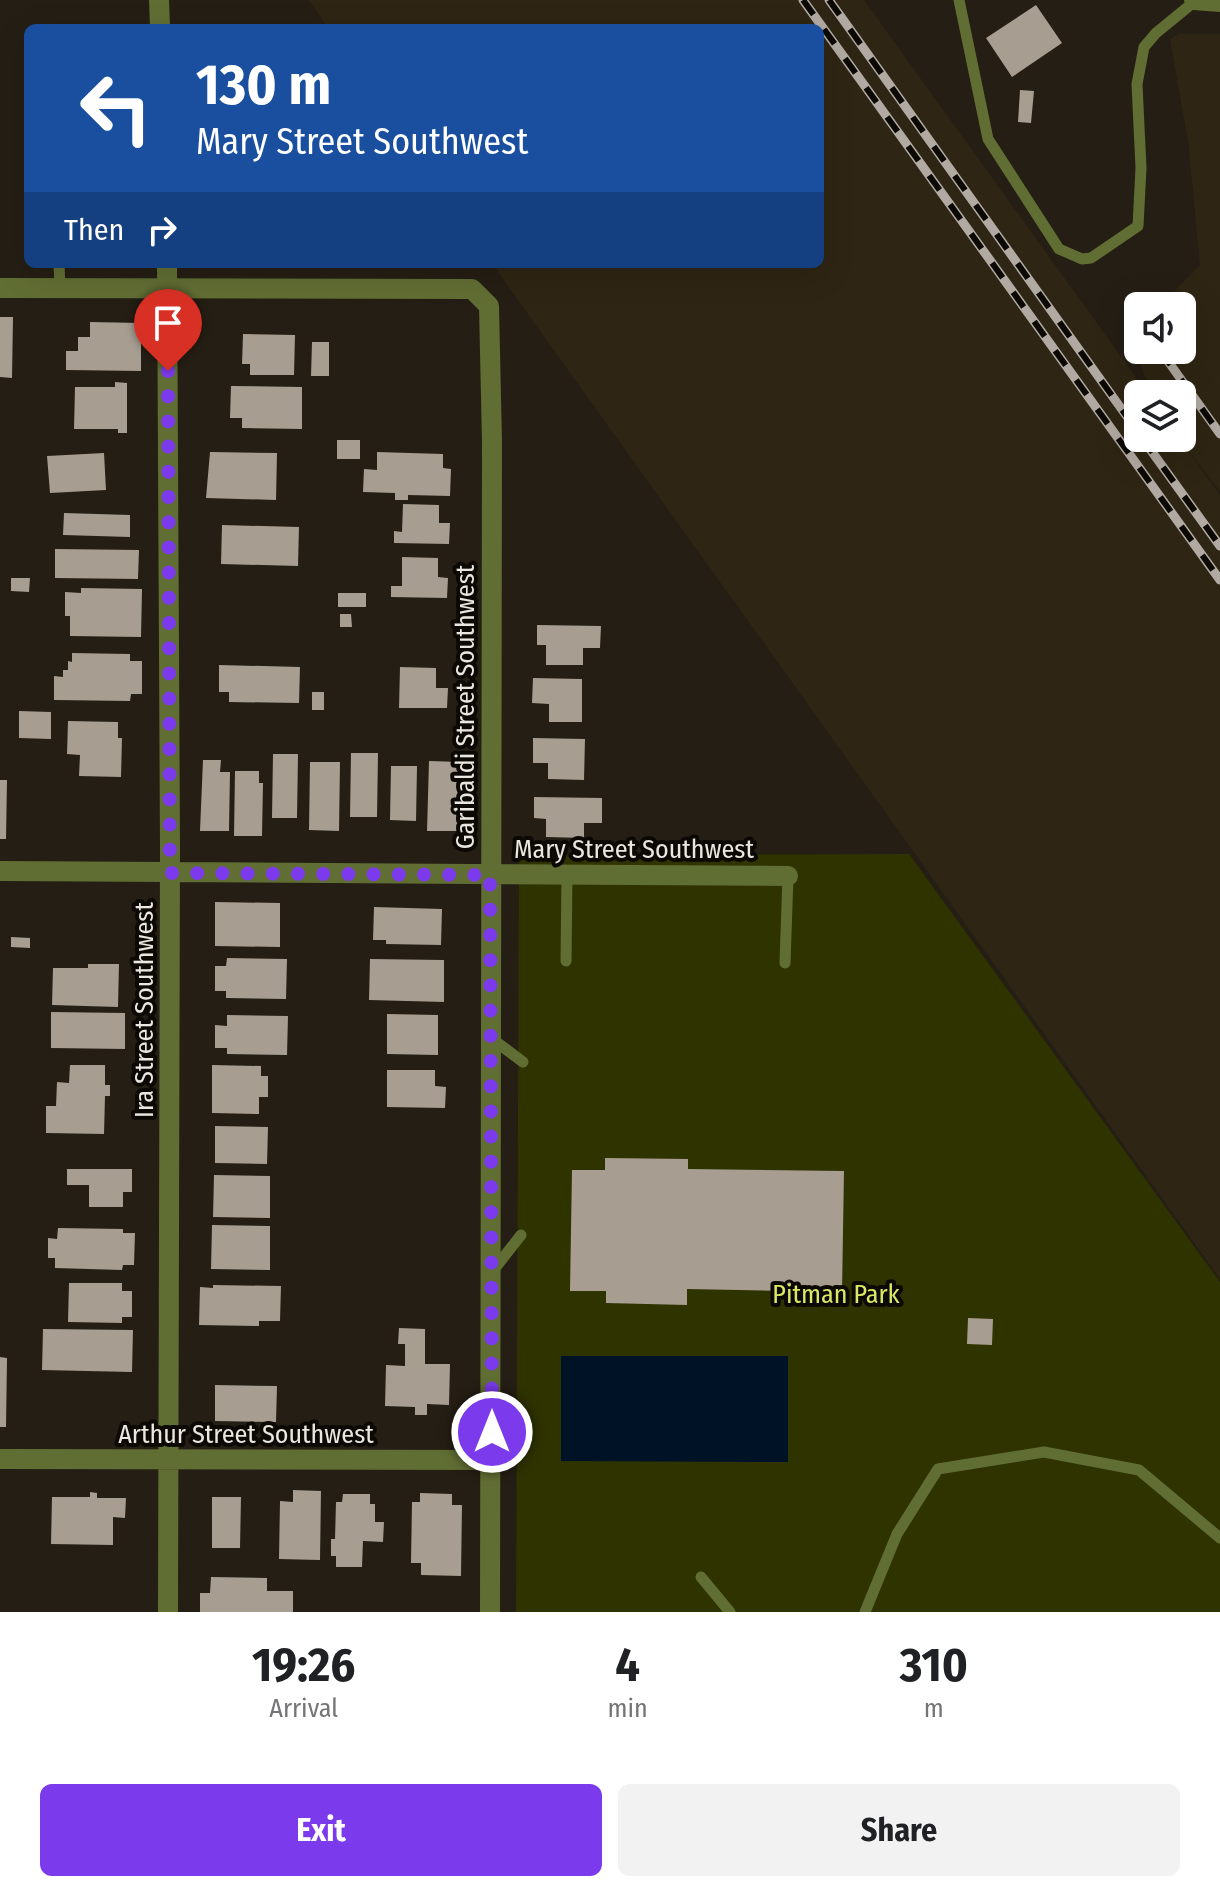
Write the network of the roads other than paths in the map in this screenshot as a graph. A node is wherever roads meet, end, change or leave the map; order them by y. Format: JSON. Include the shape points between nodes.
{"nodes":[{"id":1,"x":159,"y":0,"type":"edge"},
{"id":2,"x":959,"y":0,"type":"edge"},
{"id":3,"x":1194,"y":1,"type":"edge"},
{"id":4,"x":1220,"y":2,"type":"edge"},
{"id":5,"x":160,"y":24,"type":"edge"},
{"id":6,"x":59,"y":268,"type":"edge"},
{"id":7,"x":167,"y":268,"type":"edge"},
{"id":8,"x":0,"y":288,"type":"edge"},
{"id":9,"x":60,"y":288,"type":"junction"},
{"id":10,"x":167,"y":288,"type":"junction"},
{"id":11,"x":0,"y":871,"type":"edge"},
{"id":12,"x":170,"y":873,"type":"junction"},
{"id":13,"x":490,"y":875,"type":"junction"},
{"id":14,"x":567,"y":875,"type":"junction"},
{"id":15,"x":788,"y":876,"type":"joint"},
{"id":16,"x":566,"y":961,"type":"dead end"},
{"id":17,"x":785,"y":963,"type":"dead end"},
{"id":18,"x":491,"y":1037,"type":"junction"},
{"id":19,"x":523,"y":1062,"type":"dead end"},
{"id":20,"x":521,"y":1235,"type":"dead end"},
{"id":21,"x":491,"y":1272,"type":"junction"},
{"id":22,"x":0,"y":1459,"type":"edge"},
{"id":23,"x":168,"y":1459,"type":"junction"},
{"id":24,"x":492,"y":1460,"type":"junction"},
{"id":25,"x":1220,"y":1538,"type":"edge"},
{"id":26,"x":701,"y":1577,"type":"dead end"},
{"id":27,"x":168,"y":1612,"type":"edge"},
{"id":28,"x":490,"y":1612,"type":"edge"},
{"id":29,"x":730,"y":1612,"type":"edge"},
{"id":30,"x":865,"y":1612,"type":"edge"}],
"edges":[{"from":1,"to":5,"type":"street"},
{"from":2,"to":3,"type":"lane","via":[[988,139],[1059,249],[1082,259],[1138,226],[1137,84],[1144,47]]},
{"from":3,"to":4,"type":"street"},
{"from":6,"to":9,"type":"lane"},
{"from":7,"to":10,"type":"street","name":"Ira Street Southwest"},
{"from":8,"to":9,"type":"street"},
{"from":9,"to":10,"type":"street"},
{"from":10,"to":12,"type":"street","name":"Ira Street Southwest"},
{"from":10,"to":13,"type":"street","name":"Garibaldi Street Southwest","via":[[472,289],[489,306]]},
{"from":11,"to":12,"type":"street","name":"Mary Street Southwest"},
{"from":12,"to":13,"type":"street","name":"Mary Street Southwest"},
{"from":12,"to":23,"type":"street","name":"Ira Street Southwest"},
{"from":13,"to":14,"type":"street","name":"Mary Street Southwest"},
{"from":13,"to":18,"type":"street","name":"Garibaldi Street Southwest"},
{"from":14,"to":15,"type":"street","name":"Mary Street Southwest"},
{"from":14,"to":16,"type":"lane"},
{"from":15,"to":17,"type":"lane"},
{"from":18,"to":19,"type":"lane"},
{"from":18,"to":21,"type":"street","name":"Garibaldi Street Southwest"},
{"from":20,"to":21,"type":"lane"},
{"from":21,"to":24,"type":"street","name":"Garibaldi Street Southwest"},
{"from":22,"to":23,"type":"street","name":"Arthur Street Southwest"},
{"from":23,"to":24,"type":"street","name":"Arthur Street Southwest"},
{"from":23,"to":27,"type":"street","name":"Ira Street Southwest"},
{"from":24,"to":28,"type":"street","name":"Garibaldi Street Southwest"},
{"from":25,"to":30,"type":"lane","via":[[1139,1470],[1044,1452],[938,1469],[897,1534]]},
{"from":26,"to":29,"type":"lane"}]}
